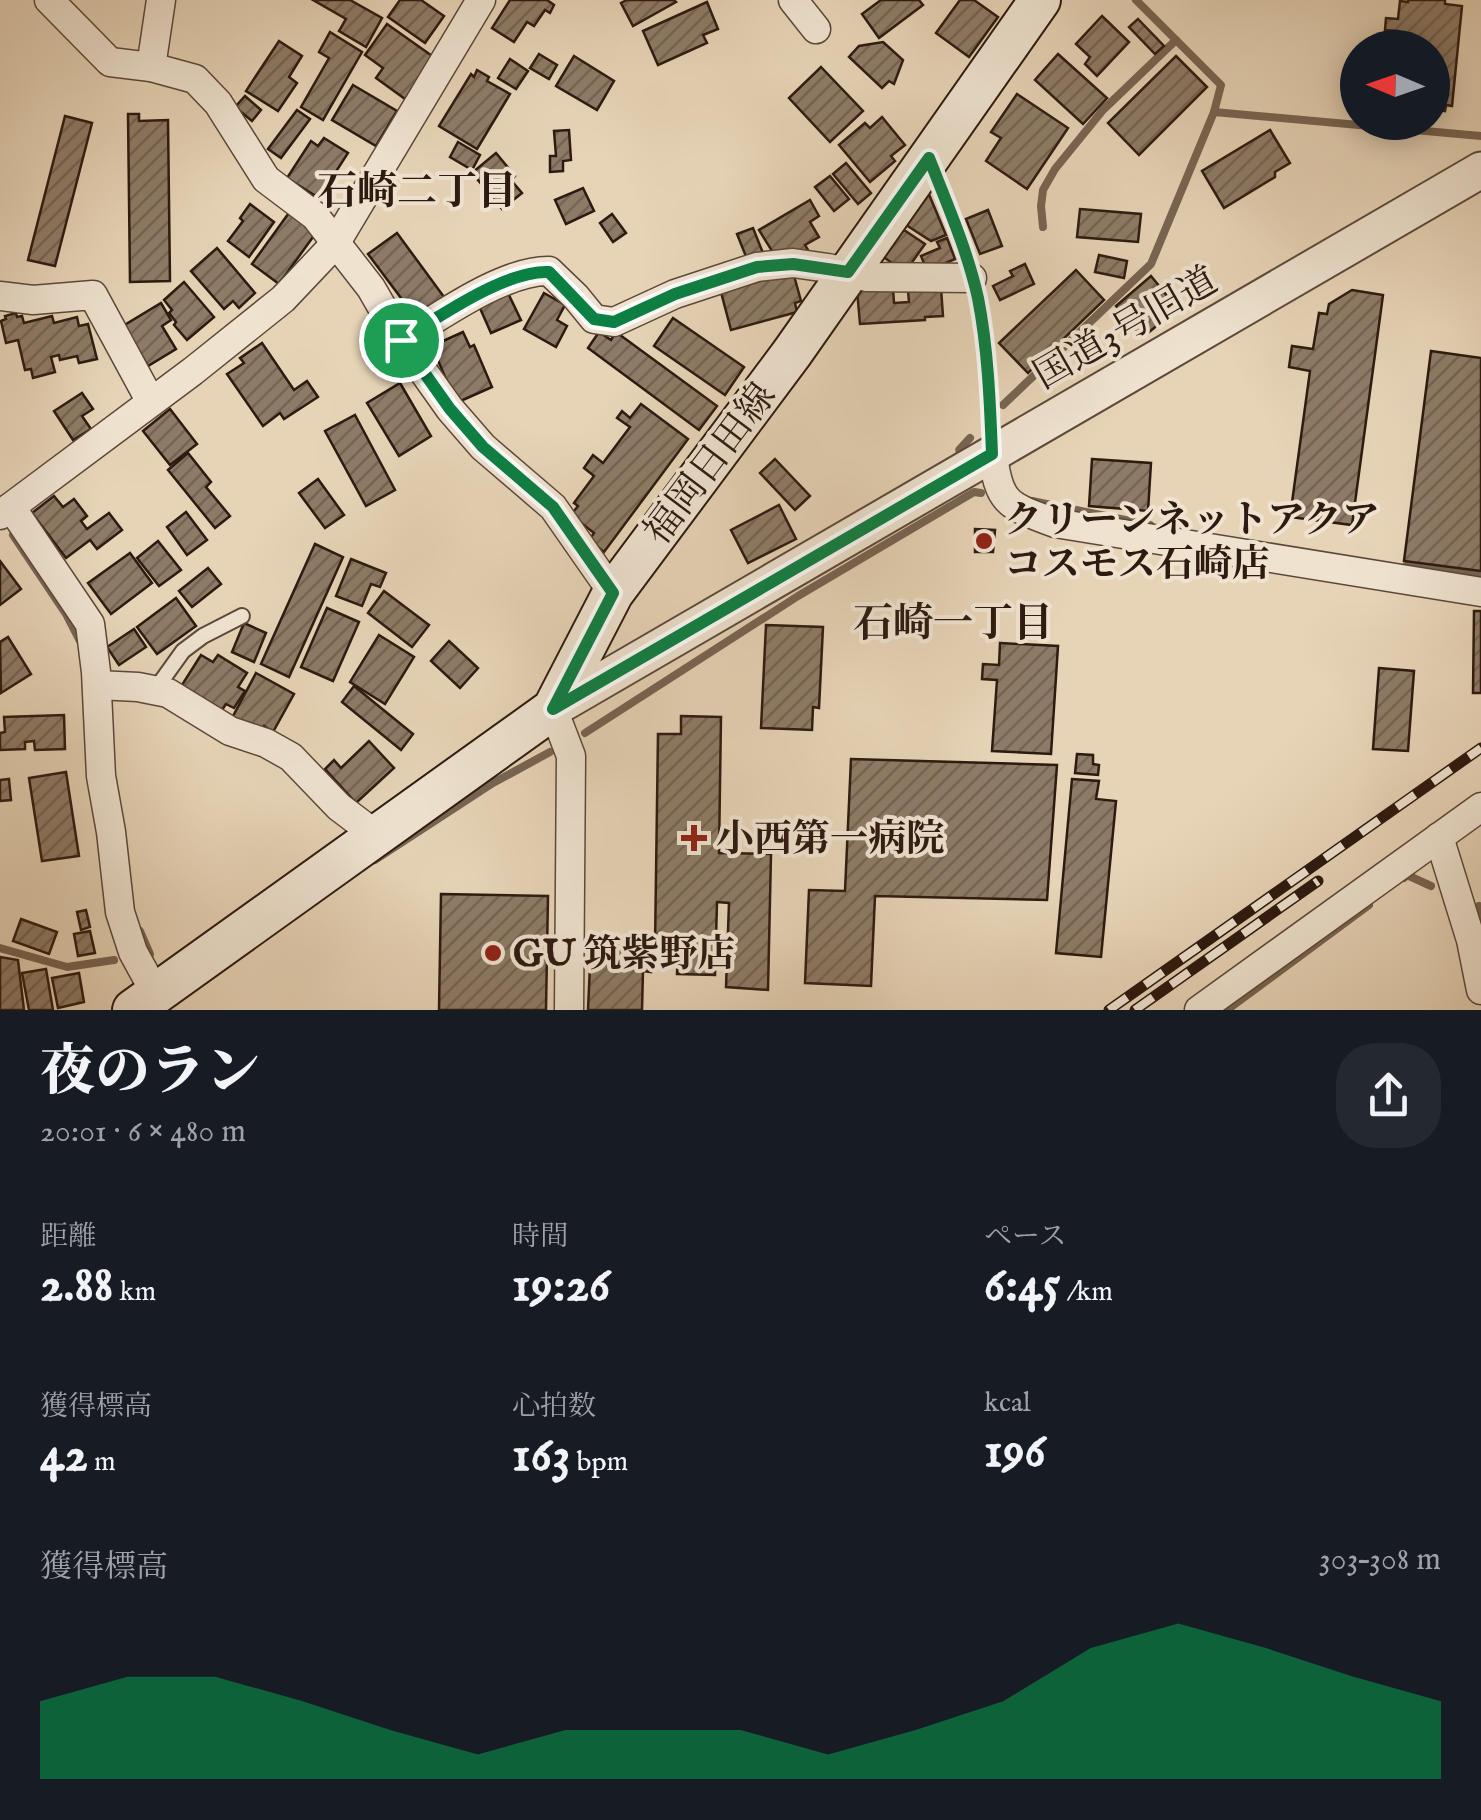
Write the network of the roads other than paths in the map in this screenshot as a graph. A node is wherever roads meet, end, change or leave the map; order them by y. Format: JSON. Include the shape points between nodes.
{"nodes":[{"id":1,"x":49,"y":0,"type":"edge"},
{"id":2,"x":161,"y":0,"type":"edge"},
{"id":3,"x":481,"y":0,"type":"edge"},
{"id":4,"x":793,"y":0,"type":"edge"},
{"id":5,"x":1040,"y":0,"type":"edge"},
{"id":6,"x":816,"y":30,"type":"dead end"},
{"id":7,"x":152,"y":68,"type":"junction"},
{"id":8,"x":929,"y":158,"type":"junction"},
{"id":9,"x":1481,"y":170,"type":"edge"},
{"id":10,"x":335,"y":244,"type":"junction"},
{"id":11,"x":848,"y":272,"type":"junction"},
{"id":12,"x":972,"y":278,"type":"junction"},
{"id":13,"x":0,"y":296,"type":"edge"},
{"id":14,"x":401,"y":340,"type":"junction"},
{"id":15,"x":151,"y":402,"type":"junction"},
{"id":16,"x":992,"y":454,"type":"junction"},
{"id":17,"x":5,"y":511,"type":"edge"},
{"id":18,"x":1481,"y":592,"type":"edge"},
{"id":19,"x":613,"y":593,"type":"junction"},
{"id":20,"x":242,"y":616,"type":"dead end"},
{"id":21,"x":97,"y":685,"type":"junction"},
{"id":22,"x":155,"y":690,"type":"junction"},
{"id":23,"x":553,"y":709,"type":"junction"},
{"id":24,"x":1481,"y":807,"type":"edge"},
{"id":25,"x":376,"y":835,"type":"junction"},
{"id":26,"x":1439,"y":837,"type":"junction"},
{"id":27,"x":1481,"y":990,"type":"edge"},
{"id":28,"x":145,"y":1002,"type":"edge"},
{"id":29,"x":569,"y":1010,"type":"edge"},
{"id":30,"x":1198,"y":1010,"type":"edge"}],
"edges":[{"from":1,"to":7,"type":"street","via":[[110,62]]},
{"from":2,"to":7,"type":"street"},
{"from":3,"to":10,"type":"street"},
{"from":4,"to":6,"type":"street"},
{"from":5,"to":8,"type":"main road","name":"福岡日田線"},
{"from":7,"to":10,"type":"street","via":[[195,79],[266,179],[315,216]]},
{"from":8,"to":11,"type":"main road","name":"福岡日田線"},
{"from":8,"to":12,"type":"lane"},
{"from":9,"to":16,"type":"street","name":"国道3号旧道"},
{"from":10,"to":14,"type":"street"},
{"from":10,"to":15,"type":"street","via":[[284,299]]},
{"from":11,"to":12,"type":"street"},
{"from":11,"to":14,"type":"street","via":[[757,267],[614,322],[594,319],[549,272],[536,271],[486,290]]},
{"from":11,"to":19,"type":"main road","name":"福岡日田線"},
{"from":12,"to":16,"type":"lane","via":[[990,389]]},
{"from":13,"to":15,"type":"street","via":[[93,296]]},
{"from":14,"to":19,"type":"street","via":[[483,447],[553,507]]},
{"from":15,"to":17,"type":"street"},
{"from":16,"to":18,"type":"street","via":[[996,484],[1015,508],[1055,523]]},
{"from":16,"to":23,"type":"street","name":"国道3号旧道"},
{"from":17,"to":21,"type":"street","via":[[90,624]]},
{"from":19,"to":23,"type":"main road","name":"福岡日田線"},
{"from":20,"to":22,"type":"lane","via":[[183,651]]},
{"from":21,"to":22,"type":"street"},
{"from":21,"to":28,"type":"street","via":[[101,776],[120,912]]},
{"from":22,"to":25,"type":"street","via":[[291,758]]},
{"from":23,"to":25,"type":"main road","name":"福岡日田線"},
{"from":23,"to":29,"type":"street","via":[[570,756]]},
{"from":24,"to":26,"type":"street"},
{"from":25,"to":28,"type":"main road","name":"福岡日田線"},
{"from":26,"to":27,"type":"street"},
{"from":26,"to":30,"type":"street"}]}
